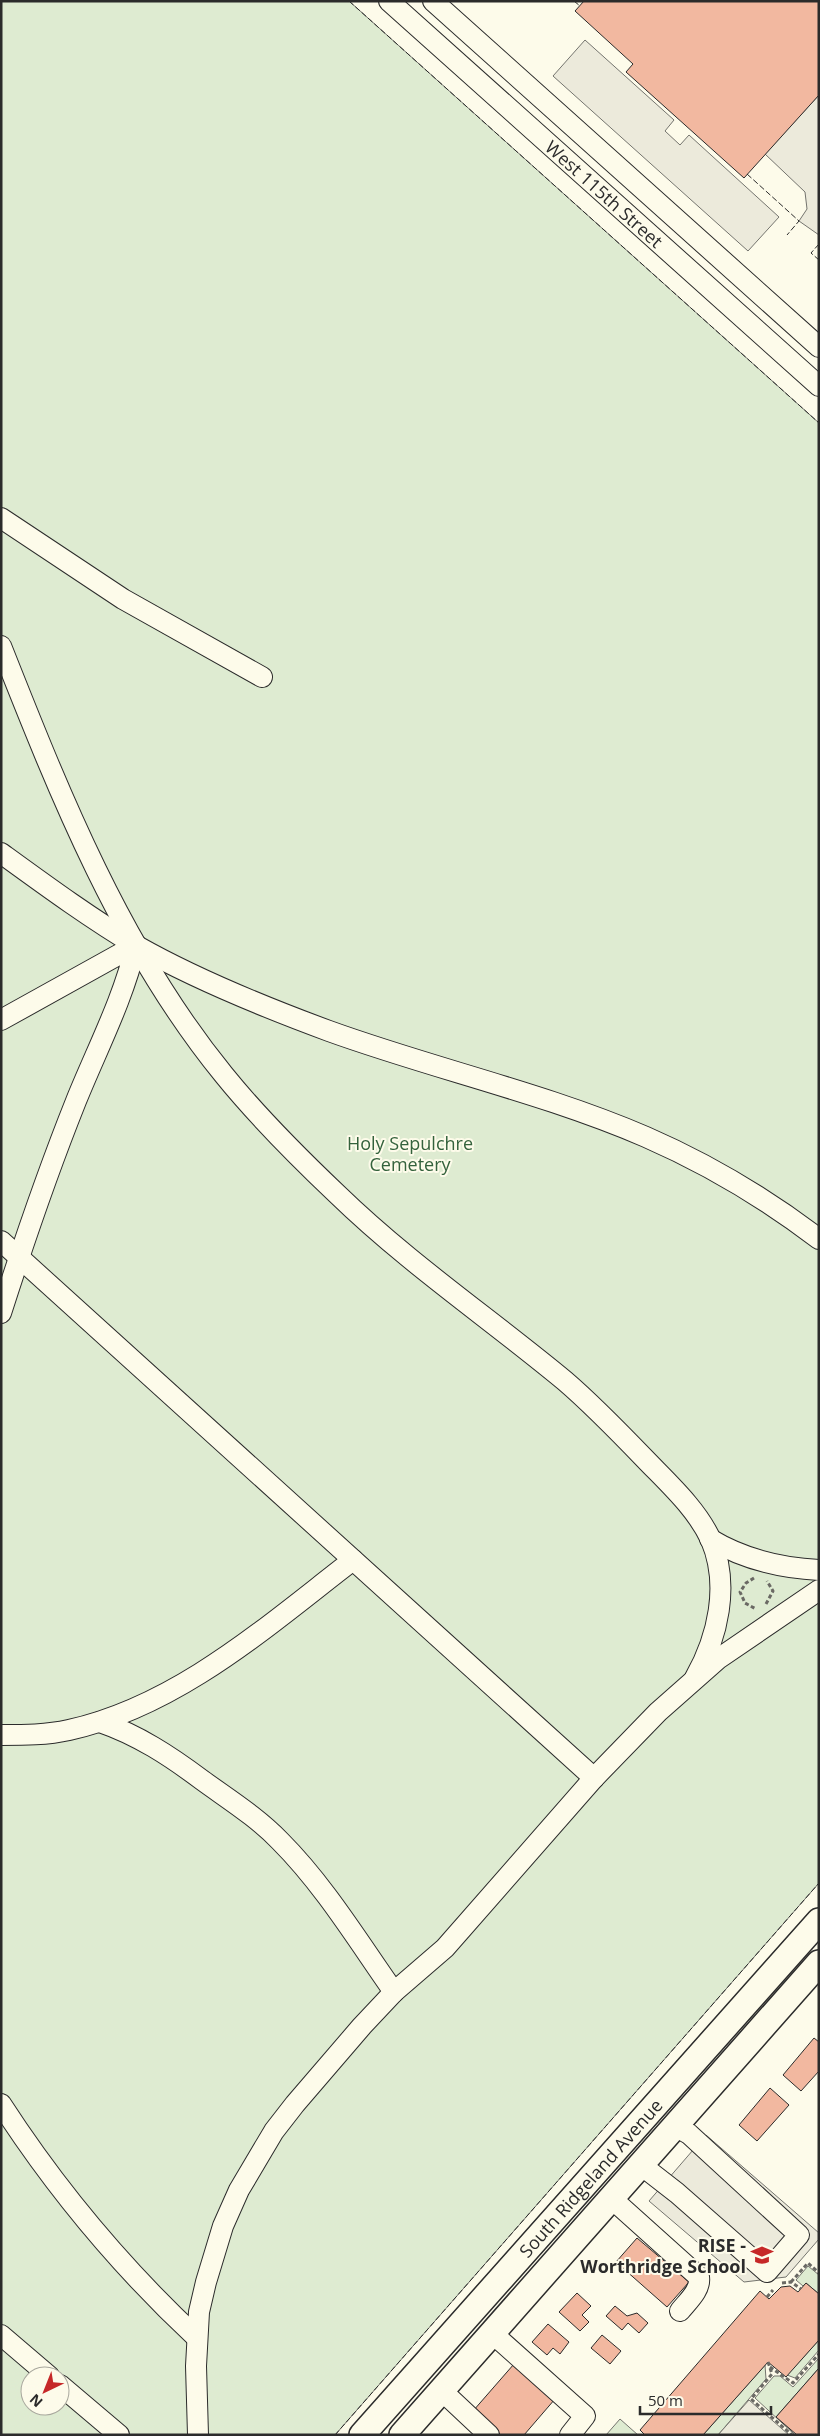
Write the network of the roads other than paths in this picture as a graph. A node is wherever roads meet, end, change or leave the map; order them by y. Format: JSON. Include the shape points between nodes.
{"nodes":[{"id":1,"x":389,"y":1,"type":"edge"},
{"id":2,"x":433,"y":1,"type":"edge"},
{"id":3,"x":819,"y":347,"type":"edge"},
{"id":4,"x":819,"y":386,"type":"edge"},
{"id":5,"x":1,"y":518,"type":"edge"},
{"id":6,"x":1,"y":646,"type":"edge"},
{"id":7,"x":262,"y":677,"type":"dead end"},
{"id":8,"x":1,"y":853,"type":"edge"},
{"id":9,"x":136,"y":945,"type":"junction"},
{"id":10,"x":1,"y":1020,"type":"edge"},
{"id":11,"x":819,"y":1239,"type":"edge"},
{"id":12,"x":1,"y":1241,"type":"edge"},
{"id":13,"x":19,"y":1257,"type":"junction"},
{"id":14,"x":1,"y":1313,"type":"edge"},
{"id":15,"x":710,"y":1539,"type":"junction"},
{"id":16,"x":353,"y":1560,"type":"junction"},
{"id":17,"x":819,"y":1570,"type":"edge"},
{"id":18,"x":819,"y":1590,"type":"edge"},
{"id":19,"x":695,"y":1678,"type":"junction"},
{"id":20,"x":100,"y":1722,"type":"junction"},
{"id":21,"x":1,"y":1735,"type":"edge"},
{"id":22,"x":594,"y":1778,"type":"junction"},
{"id":23,"x":819,"y":1921,"type":"edge"},
{"id":24,"x":819,"y":1964,"type":"edge"},
{"id":25,"x":394,"y":1992,"type":"junction"},
{"id":26,"x":1,"y":2104,"type":"edge"},
{"id":27,"x":675,"y":2126,"type":"junction"},
{"id":28,"x":641,"y":2164,"type":"junction"},
{"id":29,"x":611,"y":2198,"type":"junction"},
{"id":30,"x":680,"y":2311,"type":"dead end"},
{"id":31,"x":492,"y":2333,"type":"junction"},
{"id":32,"x":1,"y":2336,"type":"edge"},
{"id":33,"x":197,"y":2338,"type":"junction"},
{"id":34,"x":38,"y":2366,"type":"edge"},
{"id":35,"x":441,"y":2390,"type":"junction"},
{"id":36,"x":70,"y":2393,"type":"edge"},
{"id":37,"x":409,"y":2432,"type":"edge"},
{"id":38,"x":119,"y":2435,"type":"edge"},
{"id":39,"x":198,"y":2435,"type":"edge"},
{"id":40,"x":362,"y":2435,"type":"edge"},
{"id":41,"x":490,"y":2435,"type":"edge"},
{"id":42,"x":570,"y":2435,"type":"edge"}],
"edges":[{"from":1,"to":4,"type":"street","name":"West 115th Street"},
{"from":2,"to":3,"type":"street","name":"West 115th Street"},
{"from":5,"to":7,"type":"street","via":[[123,599]]},
{"from":6,"to":9,"type":"street","via":[[72,819]]},
{"from":8,"to":9,"type":"street"},
{"from":9,"to":10,"type":"street"},
{"from":9,"to":11,"type":"street","via":[[182,969],[293,1017],[646,1137],[728,1178]]},
{"from":9,"to":13,"type":"street","via":[[119,1002],[64,1130]]},
{"from":9,"to":15,"type":"street","via":[[189,1028],[257,1113],[382,1236],[602,1415],[690,1507]]},
{"from":12,"to":13,"type":"street"},
{"from":13,"to":14,"type":"street"},
{"from":13,"to":16,"type":"street"},
{"from":15,"to":17,"type":"street","via":[[744,1556]]},
{"from":15,"to":19,"type":"street","via":[[718,1565],[719,1614],[714,1638]]},
{"from":16,"to":20,"type":"street","via":[[269,1626],[208,1667],[158,1696]]},
{"from":16,"to":22,"type":"street"},
{"from":18,"to":19,"type":"street","via":[[754,1633]]},
{"from":19,"to":22,"type":"street"},
{"from":20,"to":21,"type":"street","via":[[68,1730]]},
{"from":20,"to":25,"type":"street","via":[[153,1745],[279,1840],[312,1877]]},
{"from":22,"to":25,"type":"street","via":[[445,1948]]},
{"from":23,"to":40,"type":"main road","name":"South Ridgeland Avenue"},
{"from":24,"to":27,"type":"main road","name":"South Ridgeland Avenue"},
{"from":25,"to":33,"type":"street","via":[[294,2104],[255,2161],[223,2226],[213,2256]]},
{"from":26,"to":33,"type":"street","via":[[31,2150],[105,2244],[149,2293]]},
{"from":27,"to":28,"type":"main road","name":"South Ridgeland Avenue"},
{"from":27,"to":28,"type":"street","via":[[694,2139],[799,2235],[767,2272]]},
{"from":28,"to":29,"type":"main road","name":"South Ridgeland Avenue"},
{"from":29,"to":30,"type":"street","via":[[699,2278],[700,2284]]},
{"from":29,"to":31,"type":"main road","name":"South Ridgeland Avenue"},
{"from":31,"to":35,"type":"main road","name":"South Ridgeland Avenue"},
{"from":31,"to":42,"type":"street","via":[[585,2416]]},
{"from":32,"to":34,"type":"street"},
{"from":33,"to":39,"type":"street"},
{"from":35,"to":37,"type":"main road","name":"South Ridgeland Avenue"},
{"from":35,"to":41,"type":"street"},
{"from":36,"to":38,"type":"street"}]}
